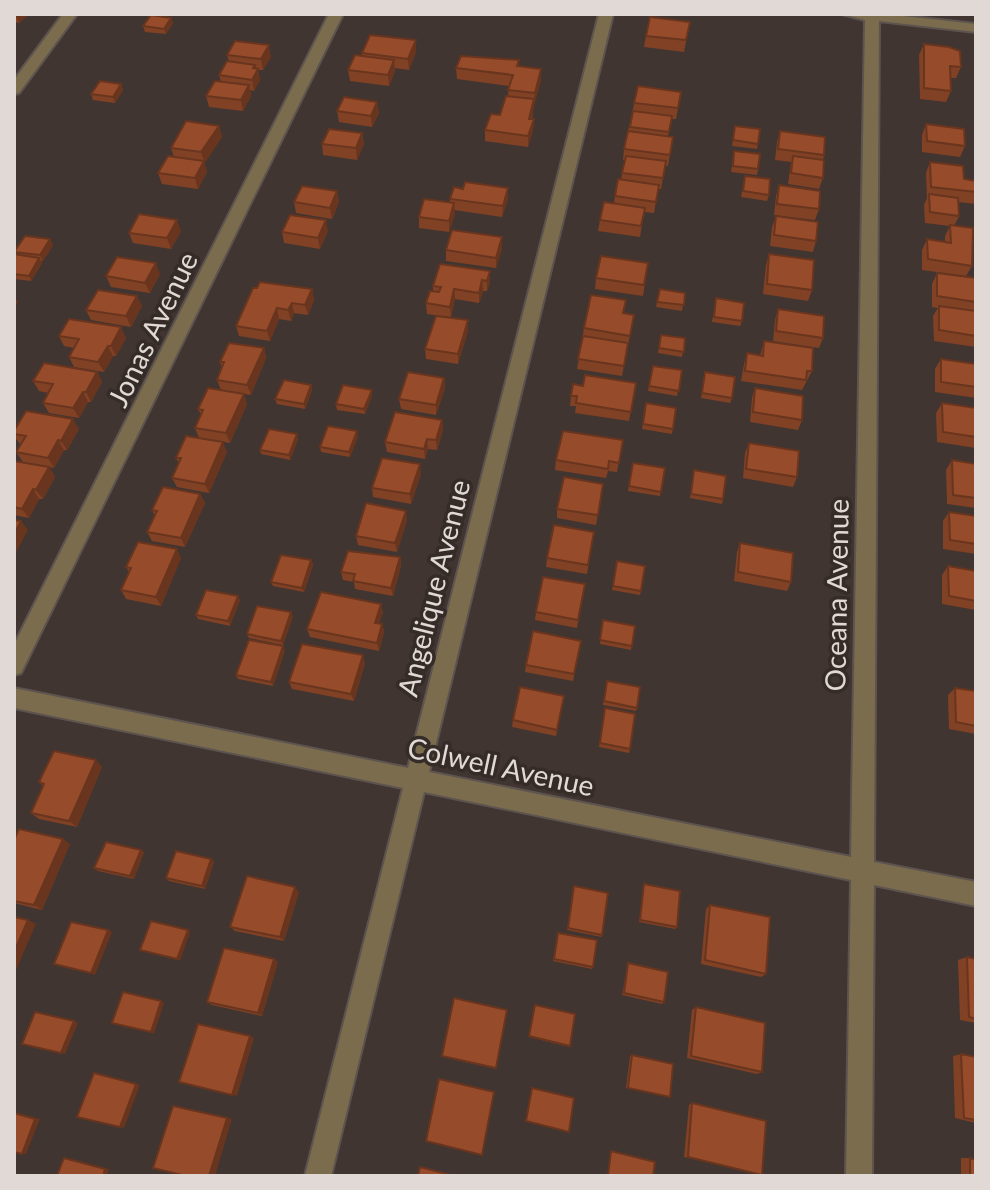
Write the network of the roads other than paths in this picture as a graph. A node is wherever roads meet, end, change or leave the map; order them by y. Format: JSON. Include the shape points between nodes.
{"nodes":[{"id":1,"x":70,"y":14,"type":"edge"},
{"id":2,"x":336,"y":14,"type":"edge"},
{"id":3,"x":606,"y":14,"type":"edge"},
{"id":4,"x":849,"y":14,"type":"edge"},
{"id":5,"x":872,"y":15,"type":"edge"},
{"id":6,"x":976,"y":28,"type":"edge"},
{"id":7,"x":14,"y":90,"type":"edge"},
{"id":8,"x":14,"y":666,"type":"edge"},
{"id":9,"x":14,"y":698,"type":"edge"},
{"id":10,"x":414,"y":778,"type":"junction"},
{"id":11,"x":862,"y":872,"type":"junction"},
{"id":12,"x":976,"y":894,"type":"edge"},
{"id":13,"x":318,"y":1176,"type":"edge"},
{"id":14,"x":859,"y":1176,"type":"edge"}],
"edges":[{"from":1,"to":7,"type":"street"},
{"from":2,"to":8,"type":"street","name":"Jonas Avenue"},
{"from":3,"to":10,"type":"street","name":"Angelique Avenue"},
{"from":4,"to":5,"type":"street"},
{"from":5,"to":6,"type":"street"},
{"from":5,"to":11,"type":"street","name":"Oceana Avenue"},
{"from":9,"to":10,"type":"street","name":"Colwell Avenue"},
{"from":10,"to":11,"type":"street","name":"Colwell Avenue"},
{"from":10,"to":13,"type":"street","name":"Angelique Avenue"},
{"from":11,"to":12,"type":"street","name":"Colwell Avenue"},
{"from":11,"to":14,"type":"street","name":"Oceana Avenue"}]}
